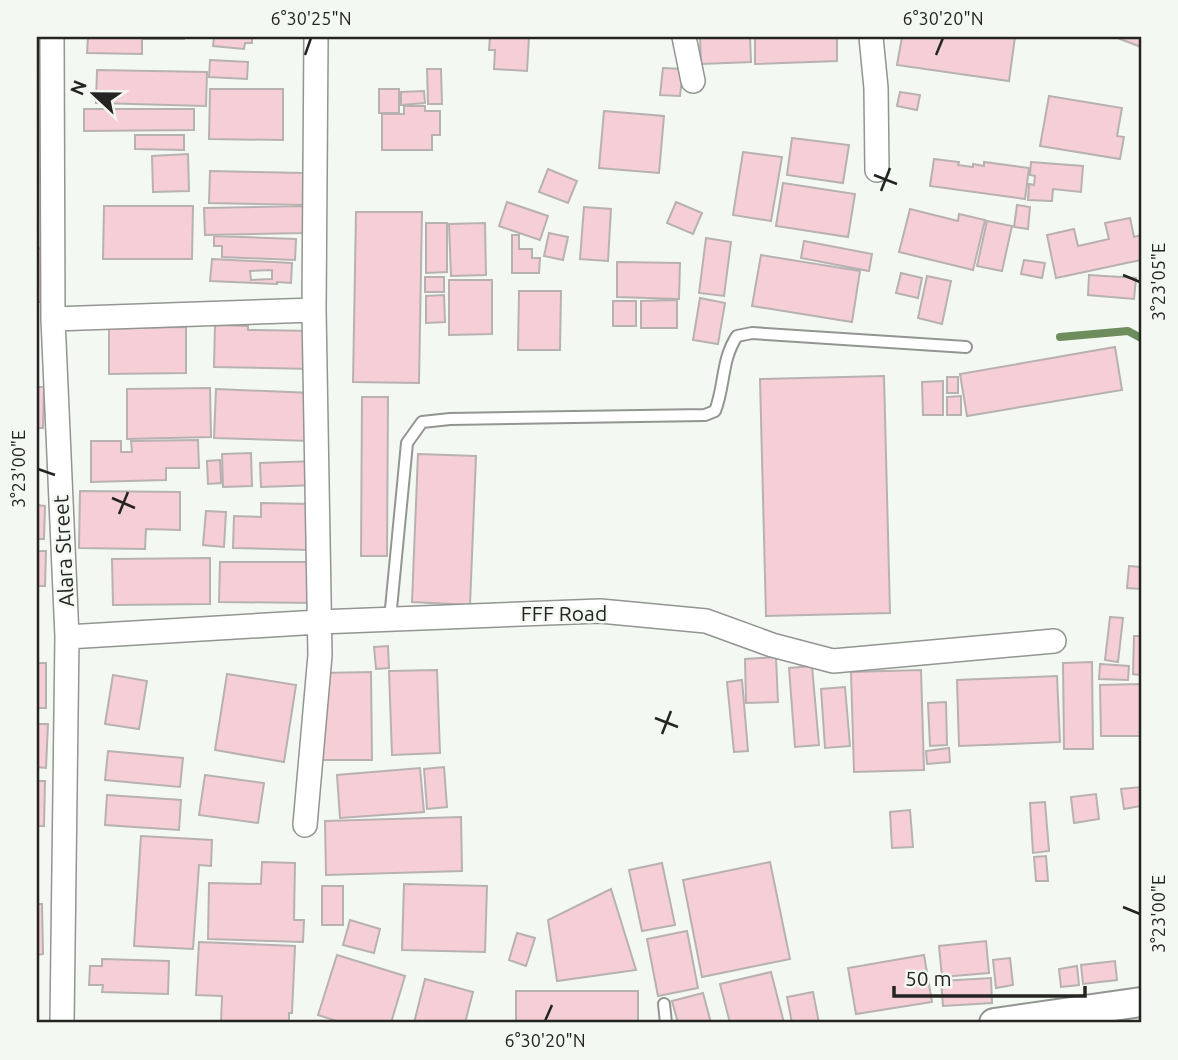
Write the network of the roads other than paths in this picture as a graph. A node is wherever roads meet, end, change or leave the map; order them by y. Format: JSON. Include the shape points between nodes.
{"nodes":[{"id":1,"x":52,"y":37,"type":"edge"},
{"id":2,"x":316,"y":37,"type":"edge"},
{"id":3,"x":684,"y":37,"type":"edge"},
{"id":4,"x":871,"y":37,"type":"edge"},
{"id":5,"x":693,"y":81,"type":"dead end"},
{"id":6,"x":877,"y":170,"type":"dead end"},
{"id":7,"x":314,"y":310,"type":"junction"},
{"id":8,"x":53,"y":319,"type":"junction"},
{"id":9,"x":965,"y":347,"type":"dead end"},
{"id":10,"x":390,"y":619,"type":"junction"},
{"id":11,"x":319,"y":622,"type":"junction"},
{"id":12,"x":67,"y":637,"type":"junction"},
{"id":13,"x":1054,"y":641,"type":"dead end"},
{"id":14,"x":304,"y":825,"type":"dead end"},
{"id":15,"x":1141,"y":1002,"type":"edge"},
{"id":16,"x":664,"y":1004,"type":"dead end"},
{"id":17,"x":62,"y":1023,"type":"edge"},
{"id":18,"x":666,"y":1023,"type":"edge"},
{"id":19,"x":993,"y":1023,"type":"edge"}],
"edges":[{"from":1,"to":8,"type":"street","name":"Alara Street"},
{"from":2,"to":7,"type":"street"},
{"from":3,"to":5,"type":"street"},
{"from":4,"to":6,"type":"street"},
{"from":7,"to":8,"type":"street"},
{"from":7,"to":11,"type":"street"},
{"from":8,"to":12,"type":"street","name":"Alara Street"},
{"from":9,"to":10,"type":"lane","via":[[752,333],[737,336],[728,349],[721,397],[715,411],[705,415],[422,422],[407,443]]},
{"from":10,"to":11,"type":"street","name":"FFF Road"},
{"from":10,"to":13,"type":"street","name":"FFF Road","via":[[600,611],[679,618],[706,621],[833,661]]},
{"from":11,"to":12,"type":"street","name":"FFF Road"},
{"from":11,"to":14,"type":"street"},
{"from":12,"to":17,"type":"street","name":"Alara Street"},
{"from":15,"to":19,"type":"street"},
{"from":16,"to":18,"type":"lane"}]}
